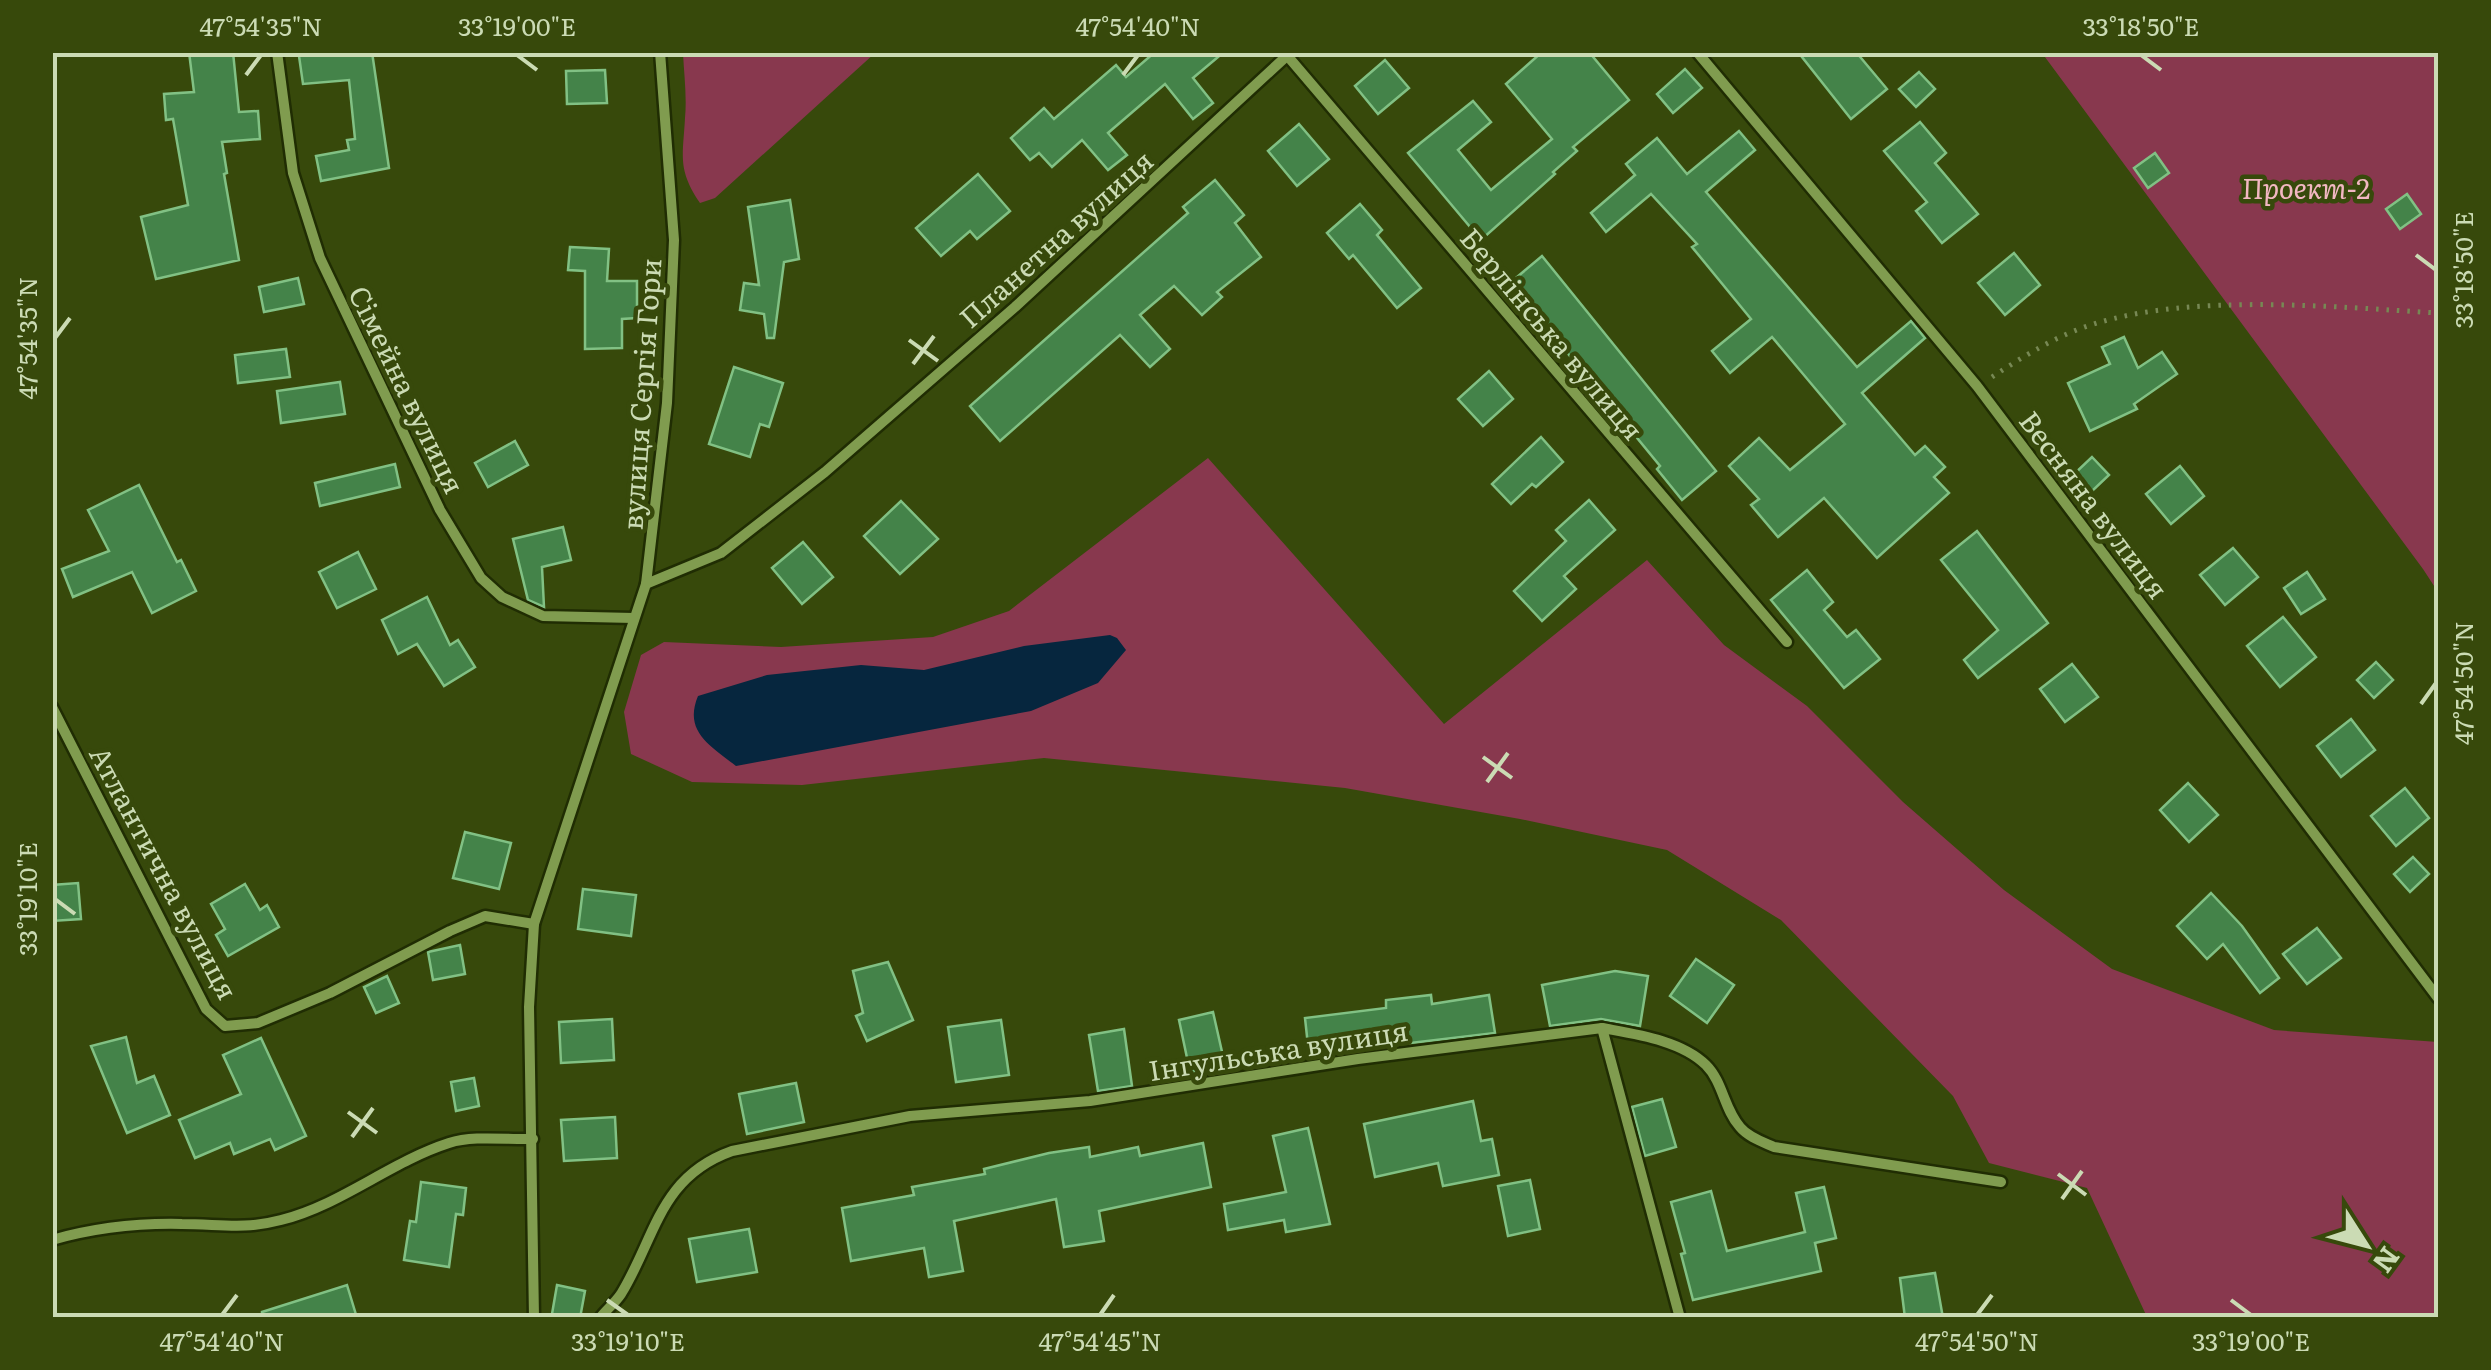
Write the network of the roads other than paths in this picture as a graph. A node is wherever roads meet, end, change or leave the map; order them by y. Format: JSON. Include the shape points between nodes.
{"nodes":[{"id":1,"x":276,"y":52,"type":"edge"},
{"id":2,"x":660,"y":52,"type":"edge"},
{"id":3,"x":1697,"y":52,"type":"edge"},
{"id":4,"x":1288,"y":54,"type":"edge"},
{"id":5,"x":646,"y":584,"type":"junction"},
{"id":6,"x":634,"y":618,"type":"junction"},
{"id":7,"x":1787,"y":642,"type":"dead end"},
{"id":8,"x":52,"y":707,"type":"edge"},
{"id":9,"x":534,"y":924,"type":"junction"},
{"id":10,"x":2438,"y":998,"type":"edge"},
{"id":11,"x":1602,"y":1028,"type":"junction"},
{"id":12,"x":534,"y":1139,"type":"junction"},
{"id":13,"x":2001,"y":1182,"type":"dead end"},
{"id":14,"x":52,"y":1240,"type":"edge"},
{"id":15,"x":534,"y":1318,"type":"edge"},
{"id":16,"x":600,"y":1318,"type":"edge"},
{"id":17,"x":1680,"y":1318,"type":"edge"}],
"edges":[{"from":1,"to":6,"type":"street","name":"Сімейна вулиця","via":[[294,173],[320,258],[440,510],[482,578],[502,597],[543,616]]},
{"from":2,"to":5,"type":"street","name":"вулиця Сергія Гори","via":[[674,240],[667,404]]},
{"from":3,"to":10,"type":"street","name":"Весняна вулиця","via":[[1976,386]]},
{"from":4,"to":5,"type":"street","name":"Планетна вулиця","via":[[825,472],[721,553]]},
{"from":4,"to":7,"type":"street","name":"Берлінська вулиця"},
{"from":5,"to":6,"type":"street","name":"вулиця Сергія Гори"},
{"from":6,"to":9,"type":"street"},
{"from":8,"to":9,"type":"street","name":"Атлантична вулиця","via":[[206,1009],[225,1026],[258,1023],[330,993],[485,916]]},
{"from":9,"to":12,"type":"street"},
{"from":11,"to":13,"type":"street","name":"Інгульська вулиця","via":[[1637,1034],[1706,1065],[1741,1128],[1774,1147]]},
{"from":11,"to":16,"type":"street","name":"Інгульська вулиця","via":[[1090,1101],[910,1116],[732,1150],[708,1159],[666,1202],[620,1295]]},
{"from":11,"to":17,"type":"street"},
{"from":12,"to":14,"type":"street","via":[[452,1142],[282,1220],[238,1229],[90,1229]]},
{"from":12,"to":15,"type":"street"}]}
